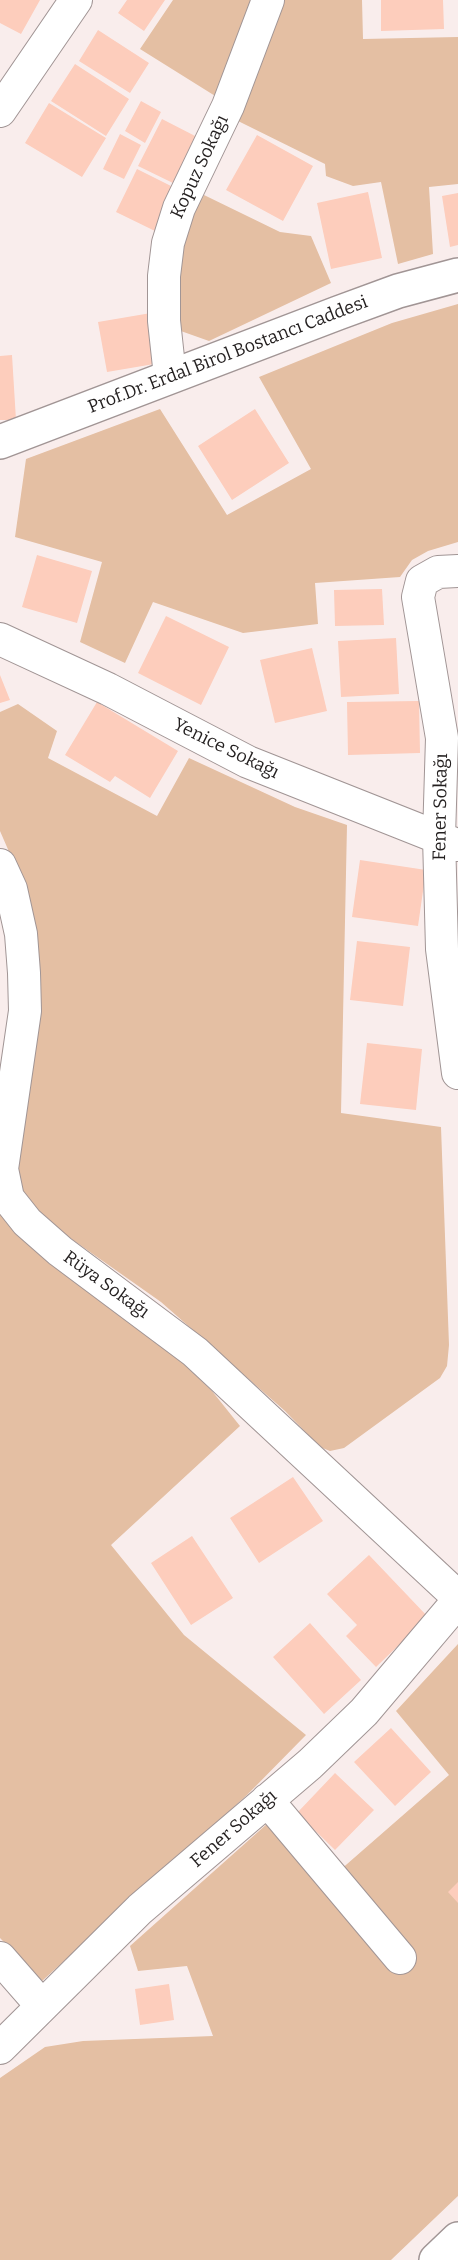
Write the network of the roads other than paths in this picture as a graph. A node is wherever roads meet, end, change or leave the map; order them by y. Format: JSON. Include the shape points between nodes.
{"nodes":[{"id":1,"x":75,"y":0,"type":"edge"},
{"id":2,"x":268,"y":0,"type":"edge"},
{"id":3,"x":0,"y":111,"type":"edge"},
{"id":4,"x":458,"y":275,"type":"edge"},
{"id":5,"x":170,"y":376,"type":"junction"},
{"id":6,"x":0,"y":442,"type":"edge"},
{"id":7,"x":458,"y":571,"type":"edge"},
{"id":8,"x":0,"y":639,"type":"edge"},
{"id":9,"x":448,"y":841,"type":"edge"},
{"id":10,"x":0,"y":865,"type":"edge"},
{"id":11,"x":458,"y":1073,"type":"edge"},
{"id":12,"x":458,"y":1599,"type":"edge"},
{"id":13,"x":267,"y":1800,"type":"junction"},
{"id":14,"x":0,"y":1958,"type":"edge"},
{"id":15,"x":400,"y":1958,"type":"dead end"},
{"id":16,"x":42,"y":2006,"type":"junction"},
{"id":17,"x":0,"y":2048,"type":"edge"},
{"id":18,"x":458,"y":2239,"type":"edge"},
{"id":19,"x":436,"y":2260,"type":"edge"}],
"edges":[{"from":1,"to":3,"type":"street"},
{"from":2,"to":5,"type":"street","name":"Kopuz Sokağı","via":[[228,106],[179,208],[168,243],[164,321]]},
{"from":4,"to":5,"type":"street","name":"Prof.Dr. Erdal Birol Bostancı Caddesi","via":[[398,291]]},
{"from":5,"to":6,"type":"street","name":"Prof.Dr. Erdal Birol Bostancı Caddesi"},
{"from":7,"to":9,"type":"street","name":"Fener Sokağı","via":[[438,572],[422,581],[418,597],[442,738]]},
{"from":8,"to":9,"type":"street","name":"Yenice Sokağı","via":[[108,689],[248,762]]},
{"from":9,"to":11,"type":"street","name":"Fener Sokağı","via":[[442,949]]},
{"from":10,"to":12,"type":"street","name":"Rüya Sokağı","via":[[11,889],[21,934],[25,1011],[2,1169],[8,1198],[27,1222],[60,1251],[195,1352]]},
{"from":12,"to":13,"type":"street","name":"Fener Sokağı","via":[[364,1712]]},
{"from":13,"to":15,"type":"street"},
{"from":13,"to":16,"type":"street","name":"Fener Sokağı","via":[[140,1909]]},
{"from":14,"to":16,"type":"street"},
{"from":16,"to":17,"type":"street","name":"Fener Sokağı"},
{"from":18,"to":19,"type":"street"}]}
